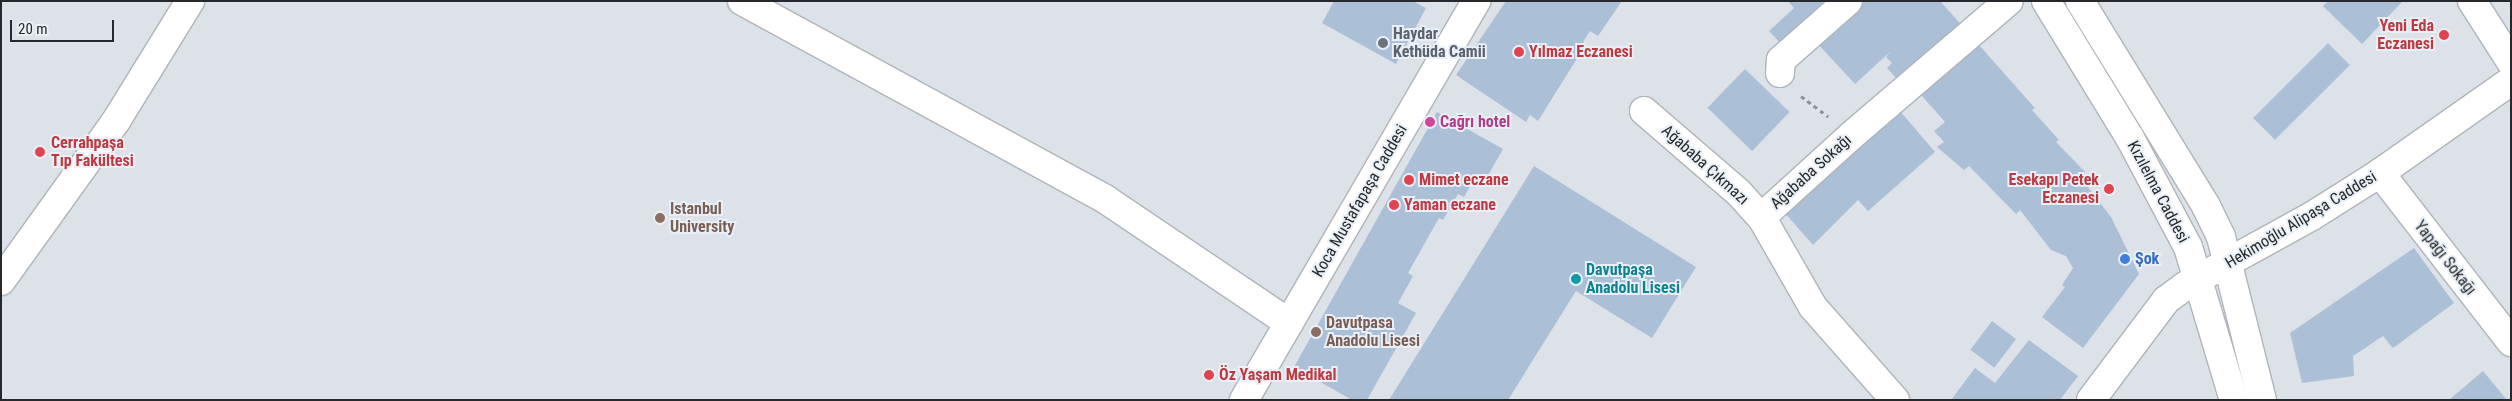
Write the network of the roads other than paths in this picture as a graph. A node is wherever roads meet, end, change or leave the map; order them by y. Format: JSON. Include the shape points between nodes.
{"nodes":[{"id":1,"x":190,"y":1,"type":"edge"},
{"id":2,"x":742,"y":1,"type":"edge"},
{"id":3,"x":1476,"y":1,"type":"edge"},
{"id":4,"x":1848,"y":1,"type":"edge"},
{"id":5,"x":2010,"y":1,"type":"edge"},
{"id":6,"x":2046,"y":1,"type":"edge"},
{"id":7,"x":2080,"y":1,"type":"edge"},
{"id":8,"x":2472,"y":1,"type":"edge"},
{"id":9,"x":2511,"y":62,"type":"edge"},
{"id":10,"x":1780,"y":73,"type":"road end"},
{"id":11,"x":2511,"y":81,"type":"edge"},
{"id":12,"x":1644,"y":111,"type":"dead end"},
{"id":13,"x":2380,"y":174,"type":"junction"},
{"id":14,"x":1764,"y":220,"type":"junction"},
{"id":15,"x":2228,"y":264,"type":"junction"},
{"id":16,"x":2199,"y":276,"type":"junction"},
{"id":17,"x":1,"y":281,"type":"edge"},
{"id":18,"x":1289,"y":323,"type":"junction"},
{"id":19,"x":2511,"y":342,"type":"edge"},
{"id":20,"x":1244,"y":400,"type":"edge"},
{"id":21,"x":1895,"y":400,"type":"edge"},
{"id":22,"x":2091,"y":400,"type":"edge"},
{"id":23,"x":2234,"y":400,"type":"edge"},
{"id":24,"x":2262,"y":400,"type":"edge"}],
"edges":[{"from":1,"to":17,"type":"street","via":[[116,121]]},
{"from":2,"to":18,"type":"street","via":[[1105,199]]},
{"from":3,"to":18,"type":"street","name":"Koca Mustafapaşa Caddesi"},
{"from":4,"to":10,"type":"street","via":[[1781,60]]},
{"from":5,"to":14,"type":"street","name":"Ağababa Sokağı","via":[[1852,135],[1766,213]]},
{"from":6,"to":16,"type":"street","name":"Kızılelma Caddesi","via":[[2130,138],[2188,247]]},
{"from":7,"to":15,"type":"street","name":"Kızılelma Caddesi","via":[[2206,206],[2221,237]]},
{"from":8,"to":9,"type":"street"},
{"from":11,"to":13,"type":"street","name":"Hekimoğlu Alipaşa Caddesi"},
{"from":12,"to":14,"type":"street","name":"Ağababa Çıkmazı","via":[[1739,193]]},
{"from":13,"to":15,"type":"street","name":"Hekimoğlu Alipaşa Caddesi"},
{"from":13,"to":19,"type":"street","name":"Yapağı Sokağı"},
{"from":14,"to":21,"type":"street","name":"Ağababa Sokağı","via":[[1813,307]]},
{"from":15,"to":16,"type":"street","name":"Hekimoğlu Alipaşa Caddesi"},
{"from":15,"to":24,"type":"street","name":"Kızılelma Caddesi"},
{"from":16,"to":22,"type":"street","name":"Hekimoğlu Alipaşa Caddesi","via":[[2166,300]]},
{"from":16,"to":23,"type":"street","name":"Kızılelma Caddesi"},
{"from":18,"to":20,"type":"street","name":"Koca Mustafapaşa Caddesi"}]}
